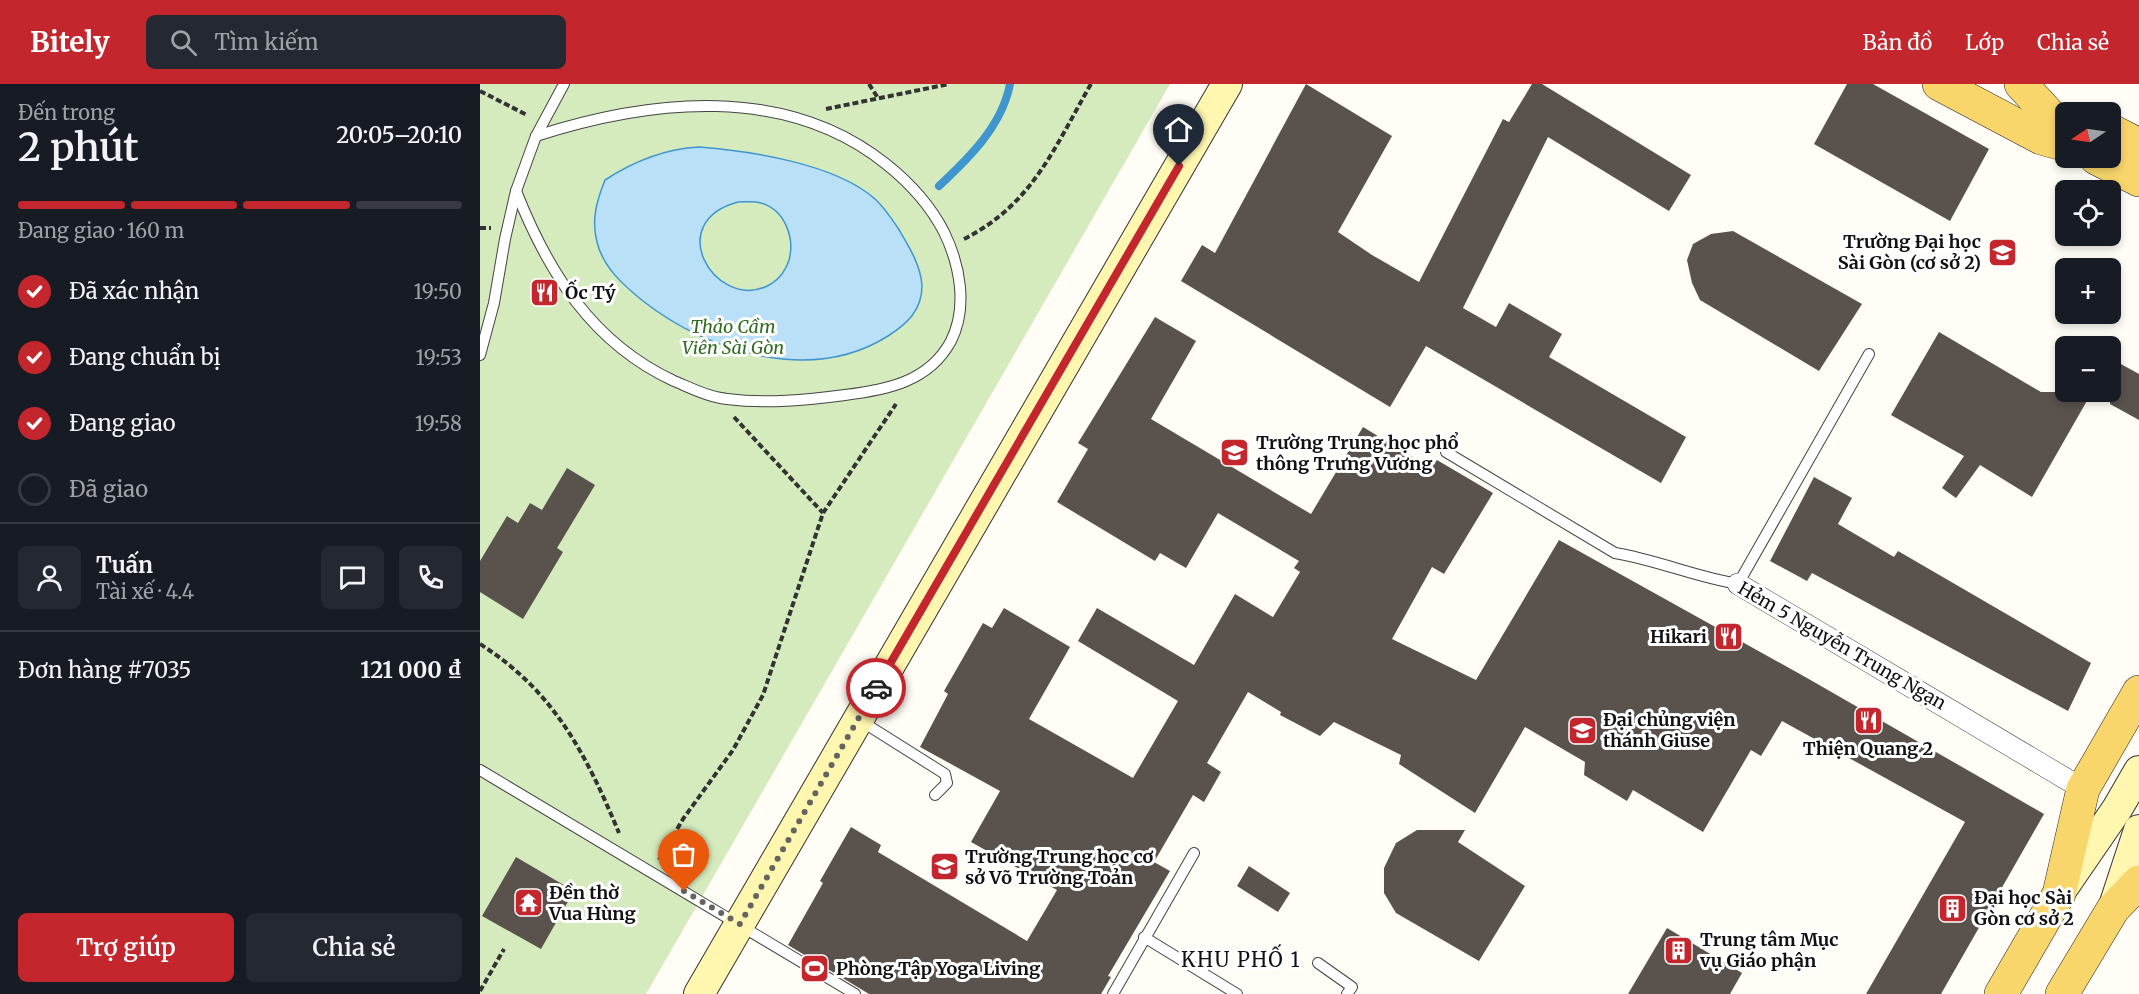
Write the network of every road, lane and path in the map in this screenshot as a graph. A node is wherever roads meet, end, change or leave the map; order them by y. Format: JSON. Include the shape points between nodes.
{"nodes":[{"id":1,"x":564,"y":84,"type":"edge"},
{"id":2,"x":868,"y":84,"type":"edge"},
{"id":3,"x":946,"y":84,"type":"edge"},
{"id":4,"x":1091,"y":84,"type":"edge"},
{"id":5,"x":1227,"y":84,"type":"edge"},
{"id":6,"x":1939,"y":84,"type":"edge"},
{"id":7,"x":2021,"y":84,"type":"edge"},
{"id":8,"x":480,"y":91,"type":"edge"},
{"id":9,"x":879,"y":98,"type":"junction"},
{"id":10,"x":2057,"y":102,"type":"edge"},
{"id":11,"x":792,"y":116,"type":"junction"},
{"id":12,"x":2055,"y":121,"type":"edge"},
{"id":13,"x":543,"y":123,"type":"junction"},
{"id":14,"x":536,"y":136,"type":"junction"},
{"id":15,"x":2121,"y":136,"type":"edge"},
{"id":16,"x":2055,"y":142,"type":"edge"},
{"id":17,"x":2139,"y":145,"type":"edge"},
{"id":18,"x":2116,"y":168,"type":"edge"},
{"id":19,"x":2139,"y":180,"type":"edge"},
{"id":20,"x":516,"y":191,"type":"junction"},
{"id":21,"x":949,"y":245,"type":"junction"},
{"id":22,"x":1869,"y":354,"type":"dead end"},
{"id":23,"x":480,"y":355,"type":"edge"},
{"id":24,"x":913,"y":378,"type":"junction"},
{"id":25,"x":716,"y":397,"type":"junction"},
{"id":26,"x":1446,"y":452,"type":"dead end"},
{"id":27,"x":823,"y":513,"type":"junction"},
{"id":28,"x":1738,"y":584,"type":"junction"},
{"id":29,"x":480,"y":644,"type":"edge"},
{"id":30,"x":2139,"y":692,"type":"edge"},
{"id":31,"x":858,"y":719,"type":"junction"},
{"id":32,"x":480,"y":770,"type":"edge"},
{"id":33,"x":2139,"y":771,"type":"edge"},
{"id":34,"x":2083,"y":789,"type":"junction"},
{"id":35,"x":935,"y":795,"type":"dead end"},
{"id":36,"x":2139,"y":830,"type":"edge"},
{"id":37,"x":1194,"y":853,"type":"dead end"},
{"id":38,"x":630,"y":859,"type":"junction"},
{"id":39,"x":652,"y":872,"type":"junction"},
{"id":40,"x":2139,"y":882,"type":"edge"},
{"id":41,"x":2059,"y":894,"type":"junction"},
{"id":42,"x":2113,"y":909,"type":"junction"},
{"id":43,"x":740,"y":924,"type":"junction"},
{"id":44,"x":1144,"y":938,"type":"junction"},
{"id":45,"x":504,"y":949,"type":"dead end"},
{"id":46,"x":1318,"y":963,"type":"dead end"},
{"id":47,"x":480,"y":991,"type":"edge"},
{"id":48,"x":1234,"y":993,"type":"edge"},
{"id":49,"x":699,"y":994,"type":"edge"},
{"id":50,"x":855,"y":994,"type":"edge"},
{"id":51,"x":1113,"y":994,"type":"edge"},
{"id":52,"x":1347,"y":994,"type":"edge"},
{"id":53,"x":2001,"y":994,"type":"edge"},
{"id":54,"x":2062,"y":994,"type":"edge"}],
"edges":[{"from":1,"to":13,"type":"lane"},
{"from":2,"to":9,"type":"path"},
{"from":3,"to":9,"type":"path"},
{"from":4,"to":21,"type":"path","via":[[1044,166],[1019,200],[978,231]]},
{"from":5,"to":31,"type":"main road"},
{"from":6,"to":16,"type":"main road"},
{"from":7,"to":10,"type":"main road"},
{"from":7,"to":12,"type":"main road"},
{"from":8,"to":13,"type":"path"},
{"from":9,"to":11,"type":"path"},
{"from":11,"to":14,"type":"lane","via":[[727,106],[688,106],[612,114]]},
{"from":11,"to":21,"type":"lane","via":[[843,135],[896,171],[924,200]]},
{"from":13,"to":14,"type":"lane"},
{"from":14,"to":20,"type":"lane"},
{"from":15,"to":17,"type":"main road"},
{"from":18,"to":19,"type":"main road"},
{"from":20,"to":23,"type":"lane"},
{"from":20,"to":25,"type":"lane","via":[[548,261],[603,334],[665,376]]},
{"from":21,"to":24,"type":"lane","via":[[960,287],[957,325],[942,355]]},
{"from":22,"to":28,"type":"lane"},
{"from":24,"to":25,"type":"lane","via":[[882,391],[815,399]]},
{"from":24,"to":27,"type":"path"},
{"from":25,"to":27,"type":"path"},
{"from":26,"to":28,"type":"lane","name":"Hẻm 5 Nguyễn Trung Ngạn","via":[[1615,553]]},
{"from":27,"to":39,"type":"path","via":[[763,695],[733,750],[683,819]]},
{"from":28,"to":34,"type":"street","name":"Hẻm 5 Nguyễn Trung Ngạn"},
{"from":29,"to":38,"type":"path","via":[[521,675],[563,723],[596,780]]},
{"from":30,"to":34,"type":"main road"},
{"from":31,"to":35,"type":"lane","via":[[945,774],[947,783]]},
{"from":31,"to":43,"type":"main road"},
{"from":32,"to":38,"type":"lane"},
{"from":33,"to":41,"type":"main road"},
{"from":34,"to":41,"type":"main road"},
{"from":36,"to":42,"type":"main road"},
{"from":37,"to":44,"type":"lane"},
{"from":38,"to":39,"type":"lane"},
{"from":39,"to":43,"type":"lane"},
{"from":40,"to":42,"type":"main road"},
{"from":41,"to":53,"type":"main road"},
{"from":42,"to":54,"type":"main road"},
{"from":43,"to":49,"type":"main road"},
{"from":43,"to":50,"type":"lane"},
{"from":44,"to":48,"type":"lane"},
{"from":44,"to":51,"type":"lane"},
{"from":45,"to":47,"type":"path"},
{"from":46,"to":52,"type":"lane","via":[[1352,987]]}]}
